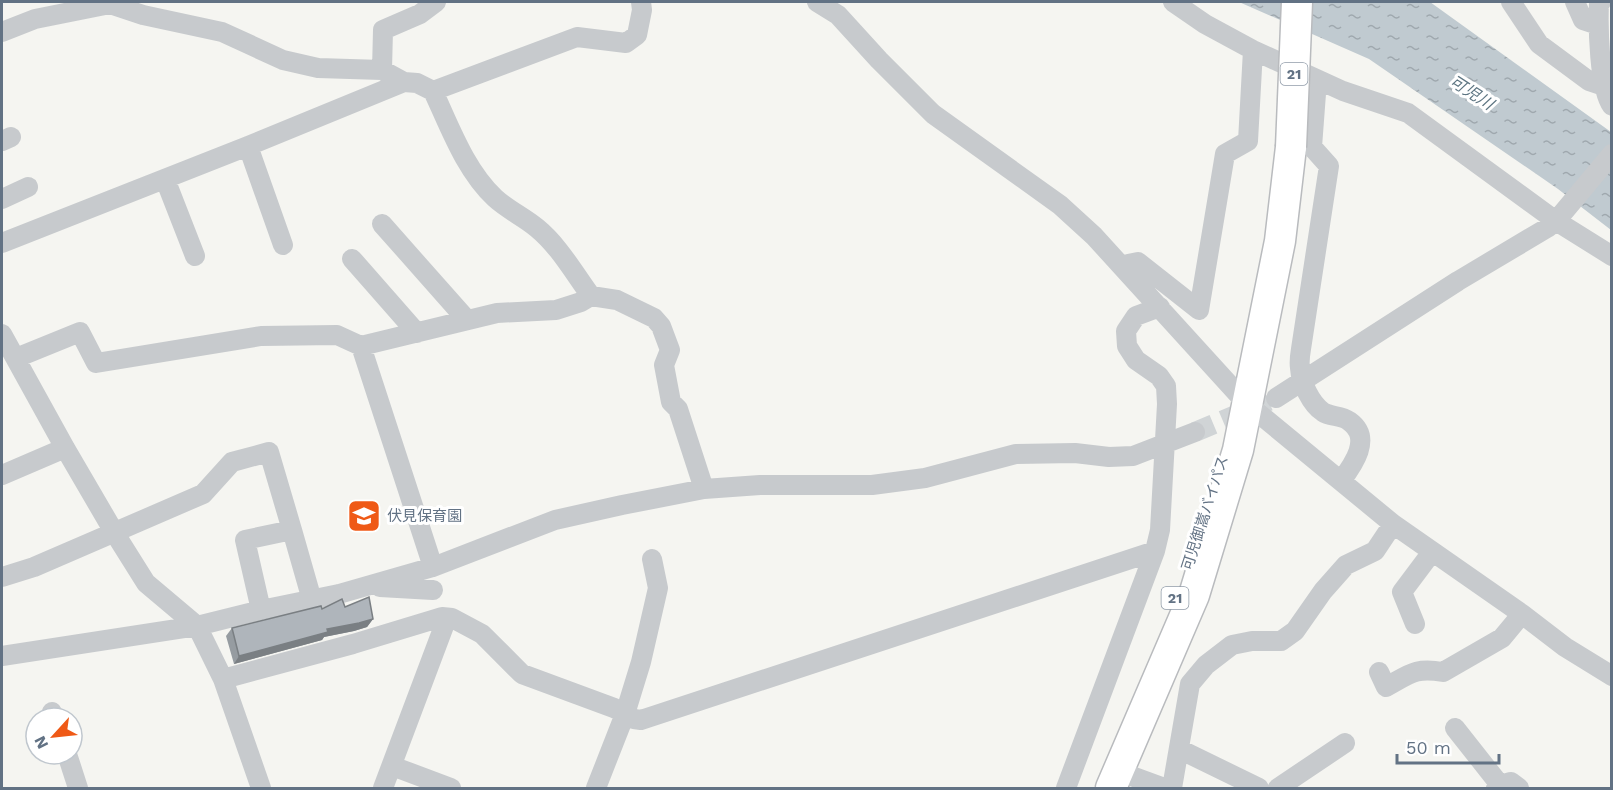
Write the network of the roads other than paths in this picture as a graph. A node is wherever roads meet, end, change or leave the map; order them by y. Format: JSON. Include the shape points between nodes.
{"nodes":[{"id":1,"x":436,"y":2,"type":"edge"},
{"id":2,"x":641,"y":2,"type":"edge"},
{"id":3,"x":817,"y":2,"type":"edge"},
{"id":4,"x":1173,"y":2,"type":"edge"},
{"id":5,"x":1297,"y":2,"type":"edge"},
{"id":6,"x":1511,"y":2,"type":"edge"},
{"id":7,"x":1575,"y":2,"type":"edge"},
{"id":8,"x":1601,"y":2,"type":"edge"},
{"id":9,"x":111,"y":3,"type":"edge"},
{"id":10,"x":1598,"y":25,"type":"junction"},
{"id":11,"x":2,"y":32,"type":"edge"},
{"id":12,"x":1253,"y":50,"type":"junction"},
{"id":13,"x":382,"y":70,"type":"junction"},
{"id":14,"x":1317,"y":80,"type":"junction"},
{"id":15,"x":404,"y":82,"type":"junction"},
{"id":16,"x":1608,"y":89,"type":"edge"},
{"id":17,"x":433,"y":91,"type":"junction"},
{"id":18,"x":1611,"y":106,"type":"edge"},
{"id":19,"x":248,"y":146,"type":"junction"},
{"id":20,"x":1611,"y":154,"type":"edge"},
{"id":21,"x":165,"y":179,"type":"junction"},
{"id":22,"x":28,"y":186,"type":"dead end"},
{"id":23,"x":2,"y":199,"type":"edge"},
{"id":24,"x":1561,"y":215,"type":"junction"},
{"id":25,"x":382,"y":224,"type":"dead end"},
{"id":26,"x":2,"y":243,"type":"edge"},
{"id":27,"x":283,"y":245,"type":"dead end"},
{"id":28,"x":195,"y":256,"type":"dead end"},
{"id":29,"x":1611,"y":256,"type":"edge"},
{"id":30,"x":352,"y":259,"type":"dead end"},
{"id":31,"x":1124,"y":267,"type":"junction"},
{"id":32,"x":591,"y":296,"type":"junction"},
{"id":33,"x":1160,"y":307,"type":"junction"},
{"id":34,"x":467,"y":320,"type":"junction"},
{"id":35,"x":2,"y":333,"type":"edge"},
{"id":36,"x":417,"y":333,"type":"junction"},
{"id":37,"x":361,"y":346,"type":"junction"},
{"id":38,"x":16,"y":358,"type":"junction"},
{"id":39,"x":1303,"y":381,"type":"junction"},
{"id":40,"x":1276,"y":398,"type":"tunnel mouth"},
{"id":41,"x":1246,"y":403,"type":"junction"},
{"id":42,"x":1195,"y":432,"type":"tunnel mouth"},
{"id":43,"x":1165,"y":444,"type":"junction"},
{"id":44,"x":65,"y":448,"type":"junction"},
{"id":45,"x":2,"y":475,"type":"edge"},
{"id":46,"x":1341,"y":481,"type":"junction"},
{"id":47,"x":704,"y":489,"type":"junction"},
{"id":48,"x":1393,"y":524,"type":"junction"},
{"id":49,"x":292,"y":530,"type":"junction"},
{"id":50,"x":114,"y":532,"type":"junction"},
{"id":51,"x":1155,"y":551,"type":"junction"},
{"id":52,"x":1432,"y":552,"type":"junction"},
{"id":53,"x":652,"y":559,"type":"dead end"},
{"id":54,"x":433,"y":567,"type":"junction"},
{"id":55,"x":2,"y":577,"type":"edge"},
{"id":56,"x":366,"y":586,"type":"junction"},
{"id":57,"x":433,"y":590,"type":"dead end"},
{"id":58,"x":312,"y":600,"type":"junction"},
{"id":59,"x":261,"y":610,"type":"junction"},
{"id":60,"x":1522,"y":614,"type":"junction"},
{"id":61,"x":447,"y":618,"type":"junction"},
{"id":62,"x":1415,"y":624,"type":"dead end"},
{"id":63,"x":197,"y":626,"type":"junction"},
{"id":64,"x":2,"y":656,"type":"edge"},
{"id":65,"x":1379,"y":672,"type":"dead end"},
{"id":66,"x":1611,"y":676,"type":"edge"},
{"id":67,"x":223,"y":679,"type":"junction"},
{"id":68,"x":626,"y":714,"type":"junction"},
{"id":69,"x":1455,"y":728,"type":"dead end"},
{"id":70,"x":1345,"y":743,"type":"dead end"},
{"id":71,"x":1179,"y":749,"type":"junction"},
{"id":72,"x":71,"y":766,"type":"edge"},
{"id":73,"x":392,"y":766,"type":"junction"},
{"id":74,"x":1115,"y":780,"type":"edge"},
{"id":75,"x":1505,"y":787,"type":"edge"},
{"id":76,"x":78,"y":789,"type":"edge"},
{"id":77,"x":261,"y":789,"type":"edge"},
{"id":78,"x":383,"y":789,"type":"edge"},
{"id":79,"x":451,"y":789,"type":"edge"},
{"id":80,"x":596,"y":789,"type":"edge"},
{"id":81,"x":1066,"y":789,"type":"edge"},
{"id":82,"x":1091,"y":789,"type":"edge"},
{"id":83,"x":1164,"y":789,"type":"edge"},
{"id":84,"x":1172,"y":789,"type":"edge"},
{"id":85,"x":1259,"y":789,"type":"edge"},
{"id":86,"x":1278,"y":789,"type":"edge"}],
"edges":[{"from":1,"to":13,"type":"street","via":[[420,14],[383,30]]},
{"from":2,"to":17,"type":"street","via":[[637,35],[626,43],[578,37]]},
{"from":3,"to":31,"type":"street","via":[[838,15],[933,114],[1060,205]]},
{"from":4,"to":12,"type":"street"},
{"from":5,"to":41,"type":"highway","name":"可児御嵩バイパス","number":"21","bridge":true,"via":[[1291,147],[1280,241]]},
{"from":6,"to":16,"type":"street","via":[[1539,44],[1588,81]]},
{"from":7,"to":10,"type":"street","via":[[1583,20]]},
{"from":8,"to":10,"type":"street"},
{"from":9,"to":11,"type":"street","via":[[35,19]]},
{"from":9,"to":13,"type":"street","via":[[143,15],[222,32],[283,60],[318,68]]},
{"from":10,"to":16,"type":"street"},
{"from":12,"to":14,"type":"street"},
{"from":12,"to":31,"type":"street","via":[[1248,141],[1225,153],[1199,310],[1138,262]]},
{"from":13,"to":15,"type":"street"},
{"from":14,"to":24,"type":"street","via":[[1408,113]]},
{"from":14,"to":39,"type":"street","via":[[1312,147],[1329,166],[1301,349],[1299,367]]},
{"from":15,"to":17,"type":"street"},
{"from":15,"to":19,"type":"street"},
{"from":16,"to":18,"type":"street"},
{"from":17,"to":32,"type":"street","via":[[478,177],[495,198],[554,244]]},
{"from":19,"to":21,"type":"street"},
{"from":19,"to":27,"type":"street"},
{"from":20,"to":24,"type":"street"},
{"from":21,"to":26,"type":"street"},
{"from":21,"to":28,"type":"street"},
{"from":22,"to":23,"type":"street"},
{"from":24,"to":29,"type":"street"},
{"from":24,"to":39,"type":"street","via":[[1547,228]]},
{"from":25,"to":34,"type":"street"},
{"from":30,"to":36,"type":"street"},
{"from":31,"to":33,"type":"street"},
{"from":32,"to":34,"type":"street","via":[[556,310],[496,313]]},
{"from":32,"to":47,"type":"street","via":[[616,300],[654,318],[661,326],[670,350],[664,365],[671,402],[678,409]]},
{"from":33,"to":41,"type":"street"},
{"from":33,"to":43,"type":"street","via":[[1136,316],[1126,331],[1127,346],[1136,360],[1166,386]]},
{"from":34,"to":36,"type":"street"},
{"from":35,"to":38,"type":"street"},
{"from":36,"to":37,"type":"street"},
{"from":37,"to":38,"type":"street","via":[[337,335],[261,336],[96,363],[80,332]]},
{"from":37,"to":54,"type":"street"},
{"from":38,"to":44,"type":"street"},
{"from":39,"to":40,"type":"street"},
{"from":39,"to":46,"type":"street","via":[[1317,407],[1325,414],[1350,421],[1359,434],[1360,446],[1354,462]]},
{"from":41,"to":46,"type":"street"},
{"from":41,"to":74,"type":"highway","name":"可児御嵩バイパス","number":"21","via":[[1238,450],[1194,595]]},
{"from":41,"to":82,"type":"highway","name":"可児御嵩バイパス","number":"21","via":[[1227,447],[1189,566]]},
{"from":42,"to":43,"type":"street"},
{"from":43,"to":47,"type":"street","via":[[1133,456],[1016,454],[925,478],[872,485]]},
{"from":43,"to":51,"type":"street","via":[[1160,530]]},
{"from":44,"to":45,"type":"street"},
{"from":44,"to":50,"type":"street"},
{"from":46,"to":48,"type":"street"},
{"from":47,"to":54,"type":"street","via":[[555,520]]},
{"from":48,"to":52,"type":"street"},
{"from":48,"to":71,"type":"street","via":[[1375,551],[1346,565],[1295,631],[1281,640],[1232,645],[1206,665],[1190,684]]},
{"from":49,"to":50,"type":"street","via":[[269,452],[232,462],[203,494]]},
{"from":49,"to":58,"type":"street"},
{"from":49,"to":59,"type":"street","via":[[245,540]]},
{"from":50,"to":55,"type":"street"},
{"from":50,"to":63,"type":"street","via":[[146,583]]},
{"from":51,"to":68,"type":"street","via":[[641,720]]},
{"from":51,"to":81,"type":"street"},
{"from":52,"to":60,"type":"street"},
{"from":52,"to":62,"type":"street","via":[[1402,592]]},
{"from":53,"to":68,"type":"street","via":[[658,588]]},
{"from":54,"to":56,"type":"street"},
{"from":56,"to":57,"type":"street"},
{"from":56,"to":58,"type":"street"},
{"from":58,"to":59,"type":"street"},
{"from":59,"to":63,"type":"street"},
{"from":60,"to":65,"type":"street","via":[[1502,638],[1443,672],[1416,670],[1386,687]]},
{"from":60,"to":66,"type":"street"},
{"from":61,"to":67,"type":"street"},
{"from":61,"to":68,"type":"street","via":[[482,634],[522,674]]},
{"from":61,"to":73,"type":"street"},
{"from":63,"to":64,"type":"street"},
{"from":63,"to":67,"type":"street"},
{"from":67,"to":77,"type":"street"},
{"from":68,"to":80,"type":"street"},
{"from":69,"to":75,"type":"street"},
{"from":70,"to":86,"type":"street"},
{"from":71,"to":84,"type":"street"},
{"from":71,"to":85,"type":"street"},
{"from":72,"to":76,"type":"street"},
{"from":73,"to":78,"type":"street"},
{"from":73,"to":79,"type":"street"},
{"from":74,"to":83,"type":"street"}]}
